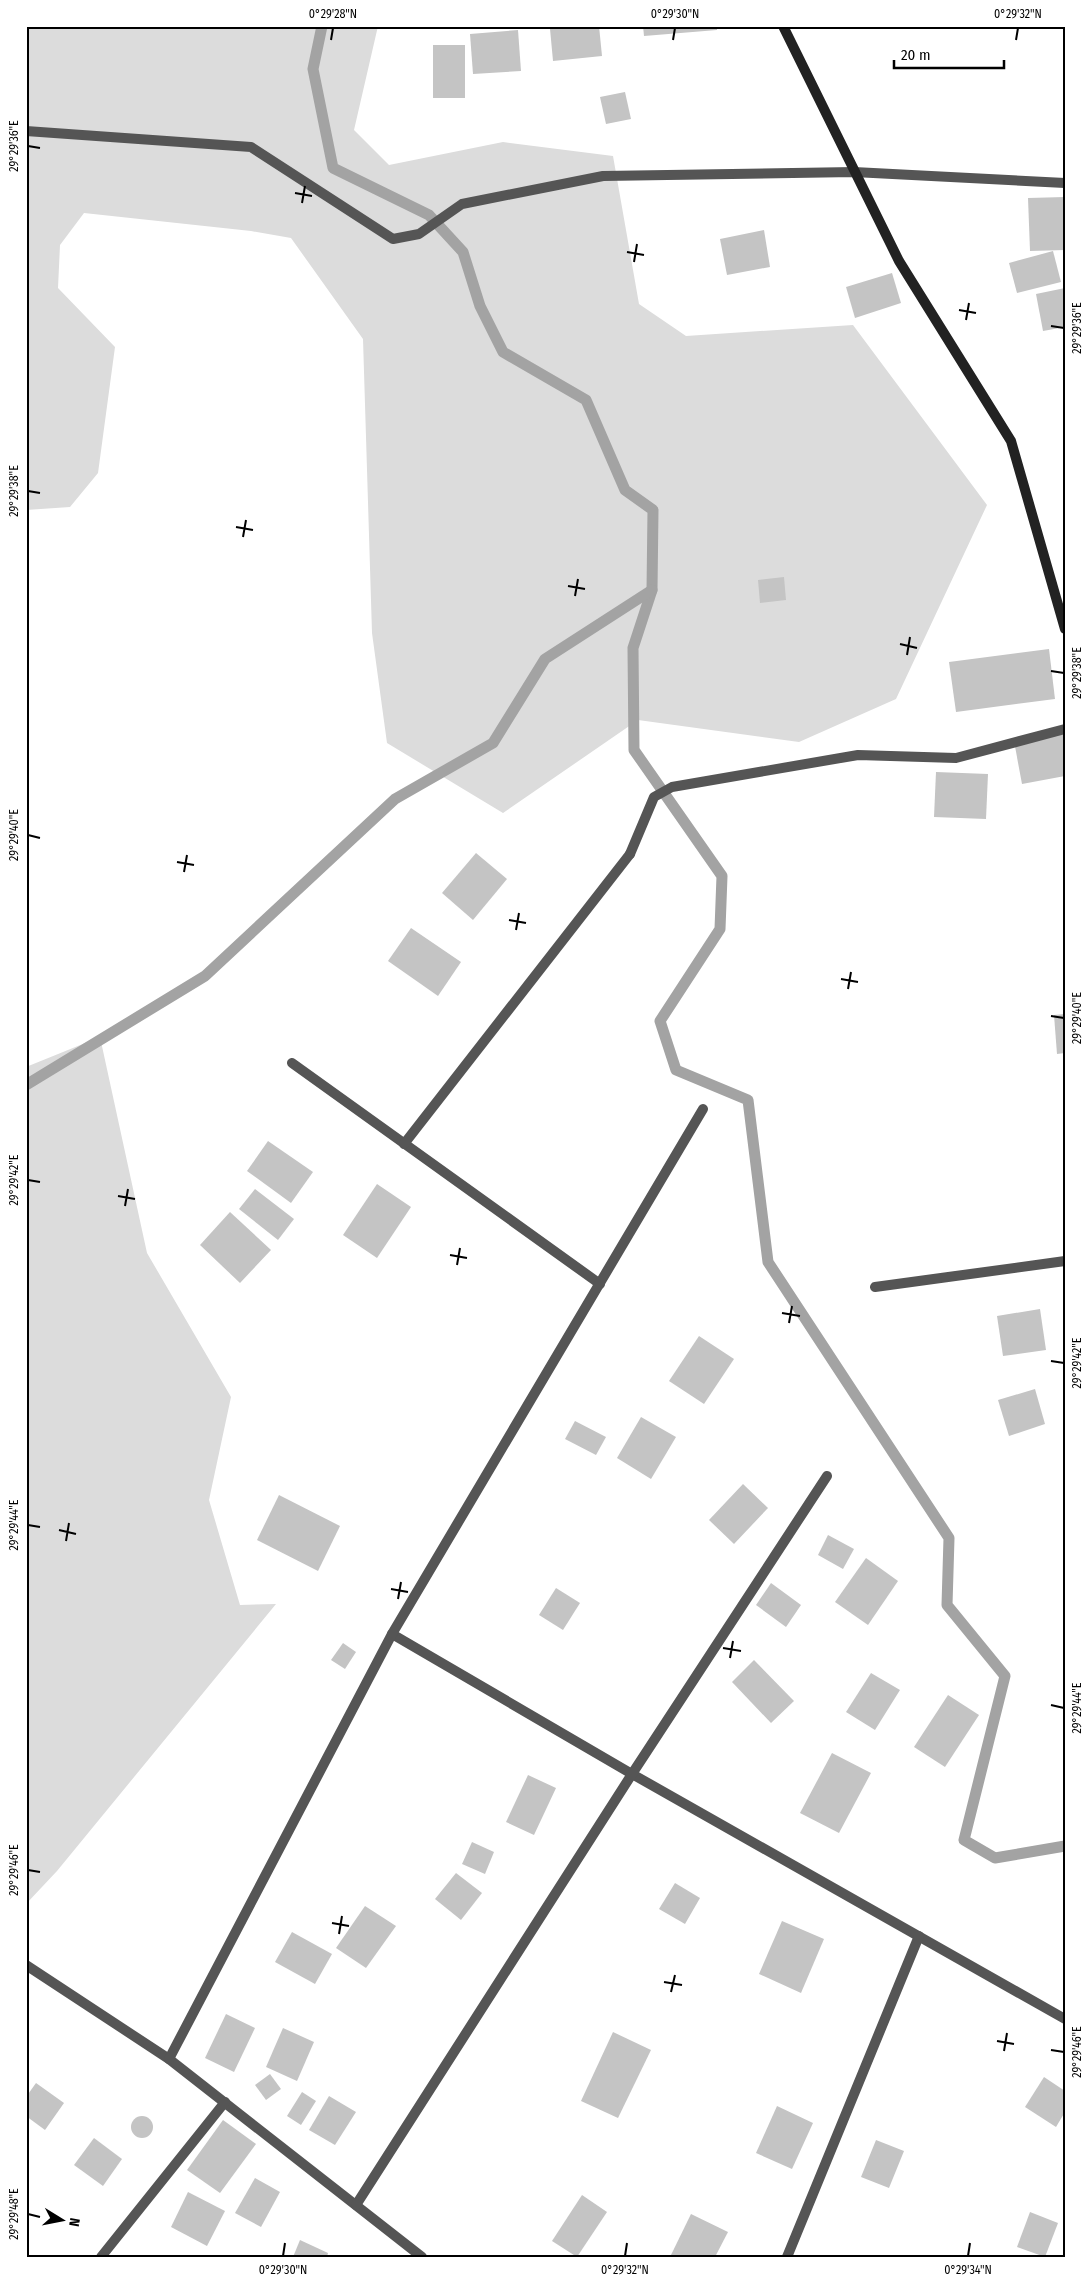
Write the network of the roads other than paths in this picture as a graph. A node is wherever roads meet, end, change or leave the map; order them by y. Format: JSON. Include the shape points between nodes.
{"nodes":[{"id":1,"x":782,"y":26,"type":"edge"},
{"id":2,"x":26,"y":131,"type":"edge"},
{"id":3,"x":854,"y":172,"type":"junction"},
{"id":4,"x":1065,"y":183,"type":"edge"},
{"id":5,"x":1065,"y":629,"type":"edge"},
{"id":6,"x":1065,"y":729,"type":"edge"},
{"id":7,"x":292,"y":1063,"type":"dead end"},
{"id":8,"x":703,"y":1109,"type":"dead end"},
{"id":9,"x":404,"y":1144,"type":"junction"},
{"id":10,"x":1065,"y":1261,"type":"edge"},
{"id":11,"x":600,"y":1284,"type":"junction"},
{"id":12,"x":875,"y":1287,"type":"dead end"},
{"id":13,"x":826,"y":1476,"type":"dead end"},
{"id":14,"x":392,"y":1634,"type":"junction"},
{"id":15,"x":632,"y":1774,"type":"junction"},
{"id":16,"x":918,"y":1936,"type":"junction"},
{"id":17,"x":26,"y":1964,"type":"edge"},
{"id":18,"x":1065,"y":2018,"type":"edge"},
{"id":19,"x":169,"y":2059,"type":"junction"},
{"id":20,"x":225,"y":2102,"type":"junction"},
{"id":21,"x":356,"y":2205,"type":"junction"},
{"id":22,"x":420,"y":2256,"type":"edge"},
{"id":23,"x":101,"y":2257,"type":"edge"},
{"id":24,"x":787,"y":2257,"type":"edge"}],
"edges":[{"from":1,"to":3,"type":"street"},
{"from":2,"to":3,"type":"street","via":[[251,147],[393,239],[419,234],[462,204],[603,176]]},
{"from":3,"to":4,"type":"street"},
{"from":3,"to":5,"type":"street","via":[[899,261],[1011,441]]},
{"from":6,"to":9,"type":"street","via":[[956,758],[858,755],[672,787],[654,797],[630,854]]},
{"from":7,"to":9,"type":"street"},
{"from":8,"to":11,"type":"street"},
{"from":9,"to":11,"type":"street"},
{"from":10,"to":12,"type":"street"},
{"from":11,"to":14,"type":"street"},
{"from":13,"to":15,"type":"street"},
{"from":14,"to":15,"type":"street"},
{"from":14,"to":19,"type":"street"},
{"from":15,"to":16,"type":"street"},
{"from":15,"to":21,"type":"street"},
{"from":16,"to":18,"type":"street"},
{"from":16,"to":24,"type":"street"},
{"from":17,"to":19,"type":"street"},
{"from":19,"to":20,"type":"street"},
{"from":20,"to":21,"type":"street"},
{"from":20,"to":23,"type":"street"},
{"from":21,"to":22,"type":"street"}]}
